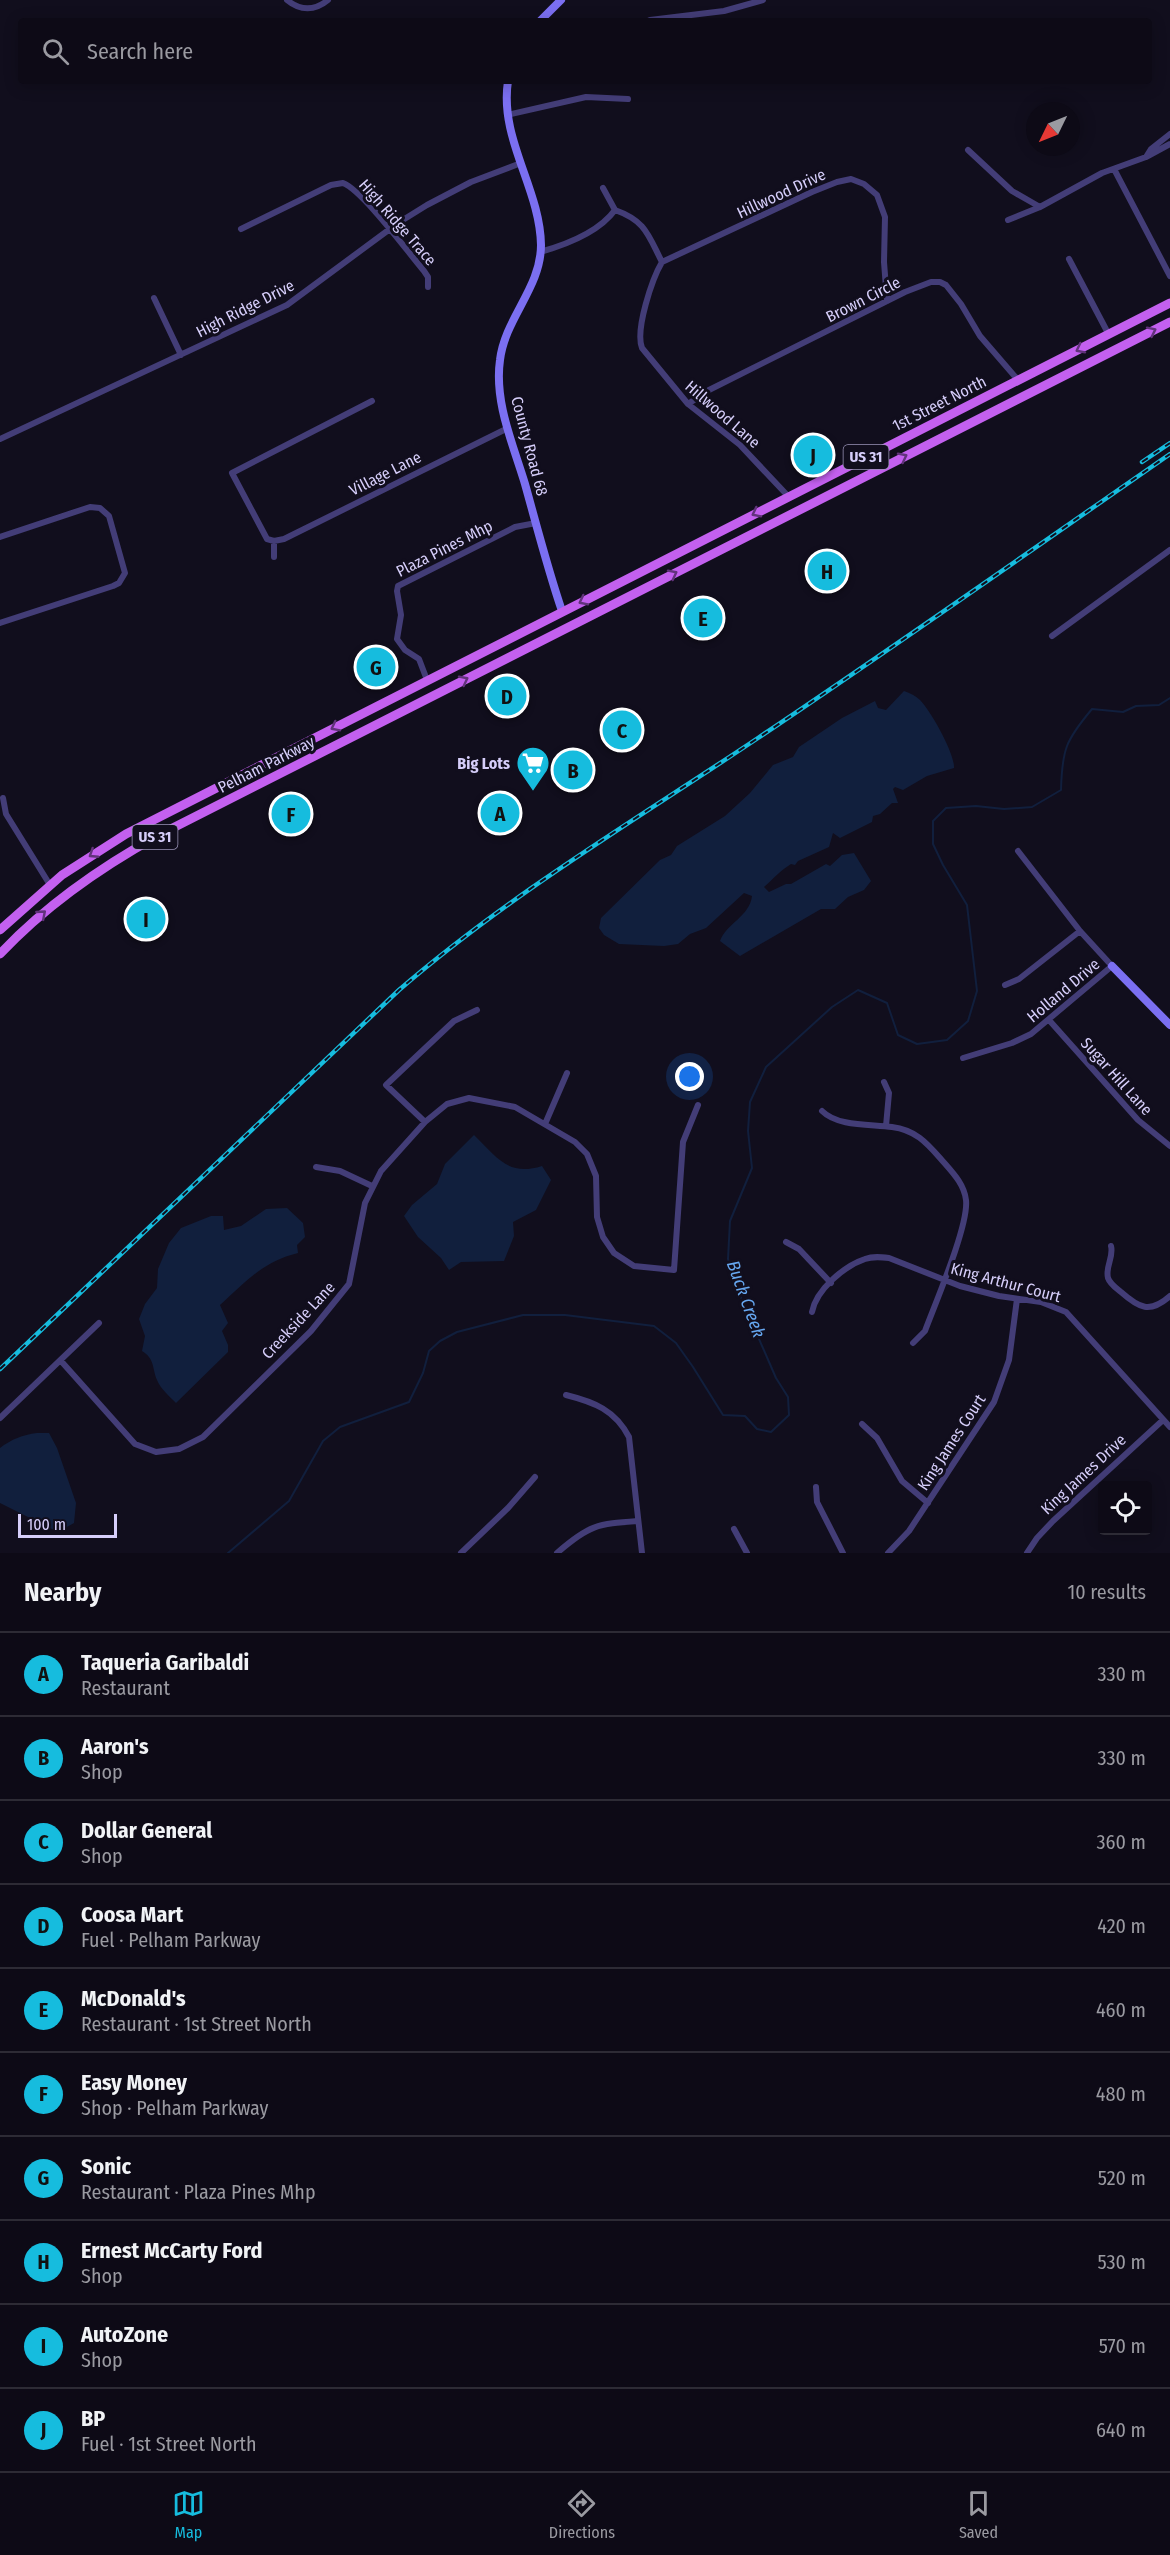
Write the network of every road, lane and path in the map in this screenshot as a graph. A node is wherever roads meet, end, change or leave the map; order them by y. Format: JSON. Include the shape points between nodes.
{"nodes":[{"id":1,"x":287,"y":0,"type":"edge"},
{"id":2,"x":328,"y":0,"type":"edge"},
{"id":3,"x":561,"y":0,"type":"edge"},
{"id":4,"x":763,"y":0,"type":"edge"},
{"id":5,"x":543,"y":18,"type":"edge"},
{"id":6,"x":666,"y":18,"type":"edge"},
{"id":7,"x":508,"y":84,"type":"edge"},
{"id":8,"x":628,"y":99,"type":"dead end"},
{"id":9,"x":507,"y":115,"type":"junction"},
{"id":10,"x":1170,"y":134,"type":"edge"},
{"id":11,"x":1170,"y":144,"type":"edge"},
{"id":12,"x":969,"y":150,"type":"dead end"},
{"id":13,"x":1146,"y":157,"type":"junction"},
{"id":14,"x":521,"y":163,"type":"junction"},
{"id":15,"x":1114,"y":169,"type":"junction"},
{"id":16,"x":603,"y":188,"type":"dead end"},
{"id":17,"x":1040,"y":207,"type":"junction"},
{"id":18,"x":615,"y":210,"type":"junction"},
{"id":19,"x":1008,"y":220,"type":"dead end"},
{"id":20,"x":241,"y":229,"type":"dead end"},
{"id":21,"x":389,"y":229,"type":"junction"},
{"id":22,"x":540,"y":252,"type":"junction"},
{"id":23,"x":1069,"y":259,"type":"dead end"},
{"id":24,"x":662,"y":262,"type":"junction"},
{"id":25,"x":1170,"y":276,"type":"edge"},
{"id":26,"x":428,"y":287,"type":"dead end"},
{"id":27,"x":154,"y":298,"type":"dead end"},
{"id":28,"x":887,"y":301,"type":"junction"},
{"id":29,"x":1170,"y":303,"type":"edge"},
{"id":30,"x":1170,"y":322,"type":"edge"},
{"id":31,"x":1109,"y":335,"type":"junction"},
{"id":32,"x":1117,"y":348,"type":"junction"},
{"id":33,"x":181,"y":355,"type":"junction"},
{"id":34,"x":1018,"y":380,"type":"junction"},
{"id":35,"x":1025,"y":395,"type":"junction"},
{"id":36,"x":372,"y":401,"type":"dead end"},
{"id":37,"x":688,"y":404,"type":"junction"},
{"id":38,"x":932,"y":424,"type":"junction"},
{"id":39,"x":508,"y":428,"type":"junction"},
{"id":40,"x":0,"y":439,"type":"edge"},
{"id":41,"x":939,"y":439,"type":"junction"},
{"id":42,"x":847,"y":467,"type":"junction"},
{"id":43,"x":853,"y":482,"type":"junction"},
{"id":44,"x":788,"y":496,"type":"junction"},
{"id":45,"x":105,"y":501,"type":"dead end"},
{"id":46,"x":100,"y":508,"type":"junction"},
{"id":47,"x":799,"y":510,"type":"junction"},
{"id":48,"x":536,"y":523,"type":"junction"},
{"id":49,"x":0,"y":537,"type":"edge"},
{"id":50,"x":708,"y":537,"type":"junction"},
{"id":51,"x":274,"y":541,"type":"junction"},
{"id":52,"x":1170,"y":550,"type":"edge"},
{"id":53,"x":717,"y":552,"type":"junction"},
{"id":54,"x":274,"y":557,"type":"dead end"},
{"id":55,"x":636,"y":574,"type":"junction"},
{"id":56,"x":123,"y":578,"type":"junction"},
{"id":57,"x":130,"y":581,"type":"dead end"},
{"id":58,"x":643,"y":589,"type":"junction"},
{"id":59,"x":562,"y":611,"type":"junction"},
{"id":60,"x":0,"y":623,"type":"edge"},
{"id":61,"x":565,"y":629,"type":"junction"},
{"id":62,"x":1052,"y":636,"type":"dead end"},
{"id":63,"x":427,"y":680,"type":"junction"},
{"id":64,"x":403,"y":693,"type":"junction"},
{"id":65,"x":412,"y":706,"type":"junction"},
{"id":66,"x":312,"y":738,"type":"junction"},
{"id":67,"x":318,"y":754,"type":"junction"},
{"id":68,"x":198,"y":796,"type":"junction"},
{"id":69,"x":3,"y":798,"type":"dead end"},
{"id":70,"x":207,"y":812,"type":"junction"},
{"id":71,"x":128,"y":833,"type":"junction"},
{"id":72,"x":136,"y":848,"type":"junction"},
{"id":73,"x":1018,"y":851,"type":"dead end"},
{"id":74,"x":50,"y":885,"type":"junction"},
{"id":75,"x":60,"y":899,"type":"junction"},
{"id":76,"x":1,"y":926,"type":"edge"},
{"id":77,"x":1080,"y":931,"type":"junction"},
{"id":78,"x":0,"y":954,"type":"edge"},
{"id":79,"x":1113,"y":966,"type":"junction"},
{"id":80,"x":1005,"y":985,"type":"dead end"},
{"id":81,"x":477,"y":1011,"type":"dead end"},
{"id":82,"x":1048,"y":1020,"type":"junction"},
{"id":83,"x":1170,"y":1025,"type":"edge"},
{"id":84,"x":963,"y":1058,"type":"dead end"},
{"id":85,"x":567,"y":1073,"type":"dead end"},
{"id":86,"x":884,"y":1082,"type":"dead end"},
{"id":87,"x":698,"y":1105,"type":"dead end"},
{"id":88,"x":822,"y":1111,"type":"dead end"},
{"id":89,"x":425,"y":1122,"type":"junction"},
{"id":90,"x":545,"y":1124,"type":"junction"},
{"id":91,"x":886,"y":1126,"type":"junction"},
{"id":92,"x":1170,"y":1146,"type":"edge"},
{"id":93,"x":316,"y":1167,"type":"dead end"},
{"id":94,"x":372,"y":1186,"type":"junction"},
{"id":95,"x":786,"y":1242,"type":"dead end"},
{"id":96,"x":1111,"y":1246,"type":"dead end"},
{"id":97,"x":944,"y":1280,"type":"junction"},
{"id":98,"x":831,"y":1282,"type":"junction"},
{"id":99,"x":1170,"y":1296,"type":"edge"},
{"id":100,"x":1017,"y":1299,"type":"junction"},
{"id":101,"x":812,"y":1312,"type":"dead end"},
{"id":102,"x":99,"y":1323,"type":"dead end"},
{"id":103,"x":913,"y":1343,"type":"dead end"},
{"id":104,"x":61,"y":1361,"type":"junction"},
{"id":105,"x":566,"y":1395,"type":"dead end"},
{"id":106,"x":0,"y":1418,"type":"edge"},
{"id":107,"x":1163,"y":1420,"type":"junction"},
{"id":108,"x":862,"y":1424,"type":"dead end"},
{"id":109,"x":1170,"y":1427,"type":"edge"},
{"id":110,"x":535,"y":1477,"type":"dead end"},
{"id":111,"x":816,"y":1487,"type":"dead end"},
{"id":112,"x":928,"y":1503,"type":"junction"},
{"id":113,"x":638,"y":1521,"type":"junction"},
{"id":114,"x":734,"y":1529,"type":"dead end"},
{"id":115,"x":461,"y":1553,"type":"edge"},
{"id":116,"x":557,"y":1553,"type":"edge"},
{"id":117,"x":642,"y":1553,"type":"edge"},
{"id":118,"x":747,"y":1553,"type":"edge"},
{"id":119,"x":843,"y":1553,"type":"edge"},
{"id":120,"x":888,"y":1553,"type":"edge"},
{"id":121,"x":1027,"y":1553,"type":"edge"}],
"edges":[{"from":1,"to":2,"type":"street","via":[[309,9]]},
{"from":3,"to":5,"type":"street"},
{"from":4,"to":6,"type":"street","via":[[724,11]]},
{"from":7,"to":9,"type":"street","name":"County Road 68"},
{"from":8,"to":9,"type":"street","via":[[586,97]]},
{"from":9,"to":14,"type":"street","name":"County Road 68"},
{"from":10,"to":13,"type":"street"},
{"from":11,"to":13,"type":"street"},
{"from":12,"to":17,"type":"street","via":[[1012,191]]},
{"from":13,"to":15,"type":"street"},
{"from":14,"to":21,"type":"street","name":"High Ridge Drive","via":[[455,190]]},
{"from":14,"to":22,"type":"street","name":"County Road 68","via":[[538,218]]},
{"from":15,"to":17,"type":"street","via":[[1086,180]]},
{"from":15,"to":25,"type":"street"},
{"from":16,"to":18,"type":"street"},
{"from":17,"to":19,"type":"street"},
{"from":18,"to":22,"type":"street","via":[[605,222],[586,233]]},
{"from":18,"to":24,"type":"street","via":[[638,221]]},
{"from":20,"to":21,"type":"street","name":"High Ridge Trace","via":[[338,182],[348,184]]},
{"from":21,"to":26,"type":"street","name":"High Ridge Trace","via":[[424,271]]},
{"from":21,"to":33,"type":"street","name":"High Ridge Drive","via":[[286,305]]},
{"from":22,"to":39,"type":"street","name":"County Road 68","via":[[534,279],[502,350],[499,385]]},
{"from":23,"to":31,"type":"street"},
{"from":24,"to":28,"type":"street","name":"Hillwood Drive","via":[[812,192],[855,180],[874,191],[883,207]]},
{"from":24,"to":37,"type":"street","name":"Hillwood Lane","via":[[646,305],[640,344]]},
{"from":27,"to":33,"type":"street"},
{"from":28,"to":34,"type":"street","name":"Brown Circle","via":[[926,283],[943,283],[961,303],[980,336]]},
{"from":28,"to":37,"type":"street","name":"Brown Circle"},
{"from":29,"to":31,"type":"main road","name":"1st Street North","number":"US 31"},
{"from":32,"to":30,"type":"main road","name":"1st Street North","number":"US 31","one_way":true},
{"from":31,"to":32,"type":"main road"},
{"from":31,"to":34,"type":"main road","name":"1st Street North","number":"US 31","one_way":true},
{"from":32,"to":35,"type":"main road","name":"1st Street North","number":"US 31"},
{"from":33,"to":40,"type":"street","name":"High Ridge Drive"},
{"from":34,"to":35,"type":"main road"},
{"from":34,"to":38,"type":"main road","name":"1st Street North","number":"US 31"},
{"from":35,"to":41,"type":"main road","name":"1st Street North","number":"US 31"},
{"from":36,"to":51,"type":"street","via":[[232,473],[263,534]]},
{"from":37,"to":44,"type":"street","name":"Hillwood Lane","via":[[740,445]]},
{"from":38,"to":41,"type":"main road"},
{"from":38,"to":42,"type":"main road","name":"1st Street North","number":"US 31"},
{"from":39,"to":48,"type":"street","name":"County Road 68"},
{"from":39,"to":51,"type":"street","name":"Village Lane"},
{"from":43,"to":41,"type":"main road","name":"1st Street North","number":"US 31","one_way":true},
{"from":42,"to":43,"type":"main road"},
{"from":42,"to":44,"type":"main road","name":"1st Street North","number":"US 31"},
{"from":43,"to":47,"type":"main road","name":"1st Street North","number":"US 31"},
{"from":44,"to":47,"type":"main road"},
{"from":44,"to":50,"type":"main road","name":"1st Street North","number":"US 31","one_way":true},
{"from":45,"to":46,"type":"street"},
{"from":46,"to":49,"type":"street","via":[[90,507]]},
{"from":46,"to":56,"type":"street","via":[[109,516],[125,567]]},
{"from":47,"to":53,"type":"main road","name":"1st Street North","number":"US 31"},
{"from":48,"to":59,"type":"street","name":"County Road 68"},
{"from":48,"to":63,"type":"street","name":"Plaza Pines Mhp","via":[[515,527],[396,588],[401,615],[397,639],[418,659]]},
{"from":50,"to":53,"type":"main road"},
{"from":50,"to":55,"type":"main road","name":"1st Street North","number":"US 31"},
{"from":51,"to":54,"type":"street"},
{"from":52,"to":62,"type":"street"},
{"from":58,"to":53,"type":"main road","name":"1st Street North","number":"US 31","one_way":true},
{"from":55,"to":58,"type":"main road"},
{"from":55,"to":59,"type":"main road","name":"1st Street North","number":"US 31","one_way":true},
{"from":56,"to":57,"type":"street"},
{"from":56,"to":60,"type":"street","via":[[113,586]]},
{"from":58,"to":61,"type":"main road","name":"1st Street North","number":"US 31"},
{"from":59,"to":61,"type":"main road"},
{"from":59,"to":63,"type":"main road","name":"Pelham Parkway","number":"US 31"},
{"from":65,"to":61,"type":"main road","name":"Pelham Parkway","number":"US 31","one_way":true},
{"from":63,"to":64,"type":"main road","name":"Pelham Parkway","number":"US 31"},
{"from":64,"to":65,"type":"main road"},
{"from":64,"to":66,"type":"main road","name":"Pelham Parkway","number":"US 31","one_way":true},
{"from":65,"to":67,"type":"main road","name":"Pelham Parkway","number":"US 31"},
{"from":66,"to":67,"type":"main road"},
{"from":66,"to":68,"type":"main road","name":"Pelham Parkway","number":"US 31"},
{"from":67,"to":70,"type":"main road","name":"Pelham Parkway","number":"US 31"},
{"from":68,"to":70,"type":"main road"},
{"from":68,"to":71,"type":"main road","name":"Pelham Parkway","number":"US 31"},
{"from":69,"to":74,"type":"street","via":[[6,814]]},
{"from":70,"to":72,"type":"main road","name":"Pelham Parkway","number":"US 31"},
{"from":71,"to":72,"type":"main road"},
{"from":71,"to":74,"type":"main road","name":"Pelham Parkway","number":"US 31","one_way":true},
{"from":72,"to":75,"type":"main road","name":"Pelham Parkway","number":"US 31"},
{"from":73,"to":77,"type":"street"},
{"from":74,"to":75,"type":"main road"},
{"from":74,"to":76,"type":"main road","name":"Pelham Parkway","number":"US 31"},
{"from":78,"to":75,"type":"main road","name":"Pelham Parkway","number":"US 31","one_way":true},
{"from":77,"to":79,"type":"street"},
{"from":77,"to":80,"type":"street","via":[[1019,979]]},
{"from":79,"to":82,"type":"street","name":"Holland Drive"},
{"from":79,"to":83,"type":"street"},
{"from":81,"to":89,"type":"street","via":[[454,1021],[386,1085]]},
{"from":82,"to":84,"type":"street","name":"Holland Drive","via":[[1025,1037]]},
{"from":82,"to":92,"type":"street","name":"Sugar Hill Lane","via":[[1138,1120]]},
{"from":85,"to":90,"type":"street"},
{"from":86,"to":91,"type":"street","via":[[889,1093]]},
{"from":87,"to":90,"type":"street","name":"Creekside Lane","via":[[683,1142],[674,1270],[634,1266],[614,1253],[603,1237],[597,1217],[596,1176],[586,1154],[575,1142]]},
{"from":88,"to":91,"type":"street","via":[[833,1119]]},
{"from":89,"to":90,"type":"street","name":"Creekside Lane","via":[[447,1104],[469,1098],[515,1107]]},
{"from":89,"to":94,"type":"street","name":"Creekside Lane"},
{"from":91,"to":97,"type":"street","via":[[910,1131],[924,1139],[957,1177],[963,1190],[964,1220]]},
{"from":93,"to":94,"type":"street","via":[[340,1171]]},
{"from":94,"to":104,"type":"street","name":"Creekside Lane","via":[[349,1284],[310,1331],[203,1437],[179,1449],[156,1452],[135,1444]]},
{"from":95,"to":98,"type":"street","via":[[800,1250]]},
{"from":96,"to":99,"type":"street","via":[[1108,1277],[1122,1293],[1146,1307],[1156,1306]]},
{"from":97,"to":98,"type":"street","name":"King Arthur Court","via":[[876,1257],[854,1264]]},
{"from":97,"to":100,"type":"street","name":"King Arthur Court"},
{"from":97,"to":103,"type":"street","via":[[925,1331]]},
{"from":98,"to":101,"type":"street","name":"King Arthur Court","via":[[815,1300]]},
{"from":100,"to":107,"type":"street","name":"King Arthur Court","via":[[1050,1304],[1071,1316]]},
{"from":100,"to":112,"type":"street","name":"King James Court","via":[[1009,1360],[999,1393]]},
{"from":102,"to":104,"type":"street"},
{"from":104,"to":106,"type":"street"},
{"from":105,"to":113,"type":"street","via":[[604,1407],[620,1421],[629,1438]]},
{"from":107,"to":109,"type":"street","name":"King Arthur Court"},
{"from":107,"to":121,"type":"street","name":"King James Drive","via":[[1053,1521]]},
{"from":108,"to":112,"type":"street","via":[[877,1438],[902,1481]]},
{"from":110,"to":115,"type":"street"},
{"from":111,"to":119,"type":"street","via":[[817,1502]]},
{"from":112,"to":120,"type":"street","name":"King James Court"},
{"from":113,"to":116,"type":"street","via":[[589,1528]]},
{"from":113,"to":117,"type":"street"},
{"from":114,"to":118,"type":"street"}]}
